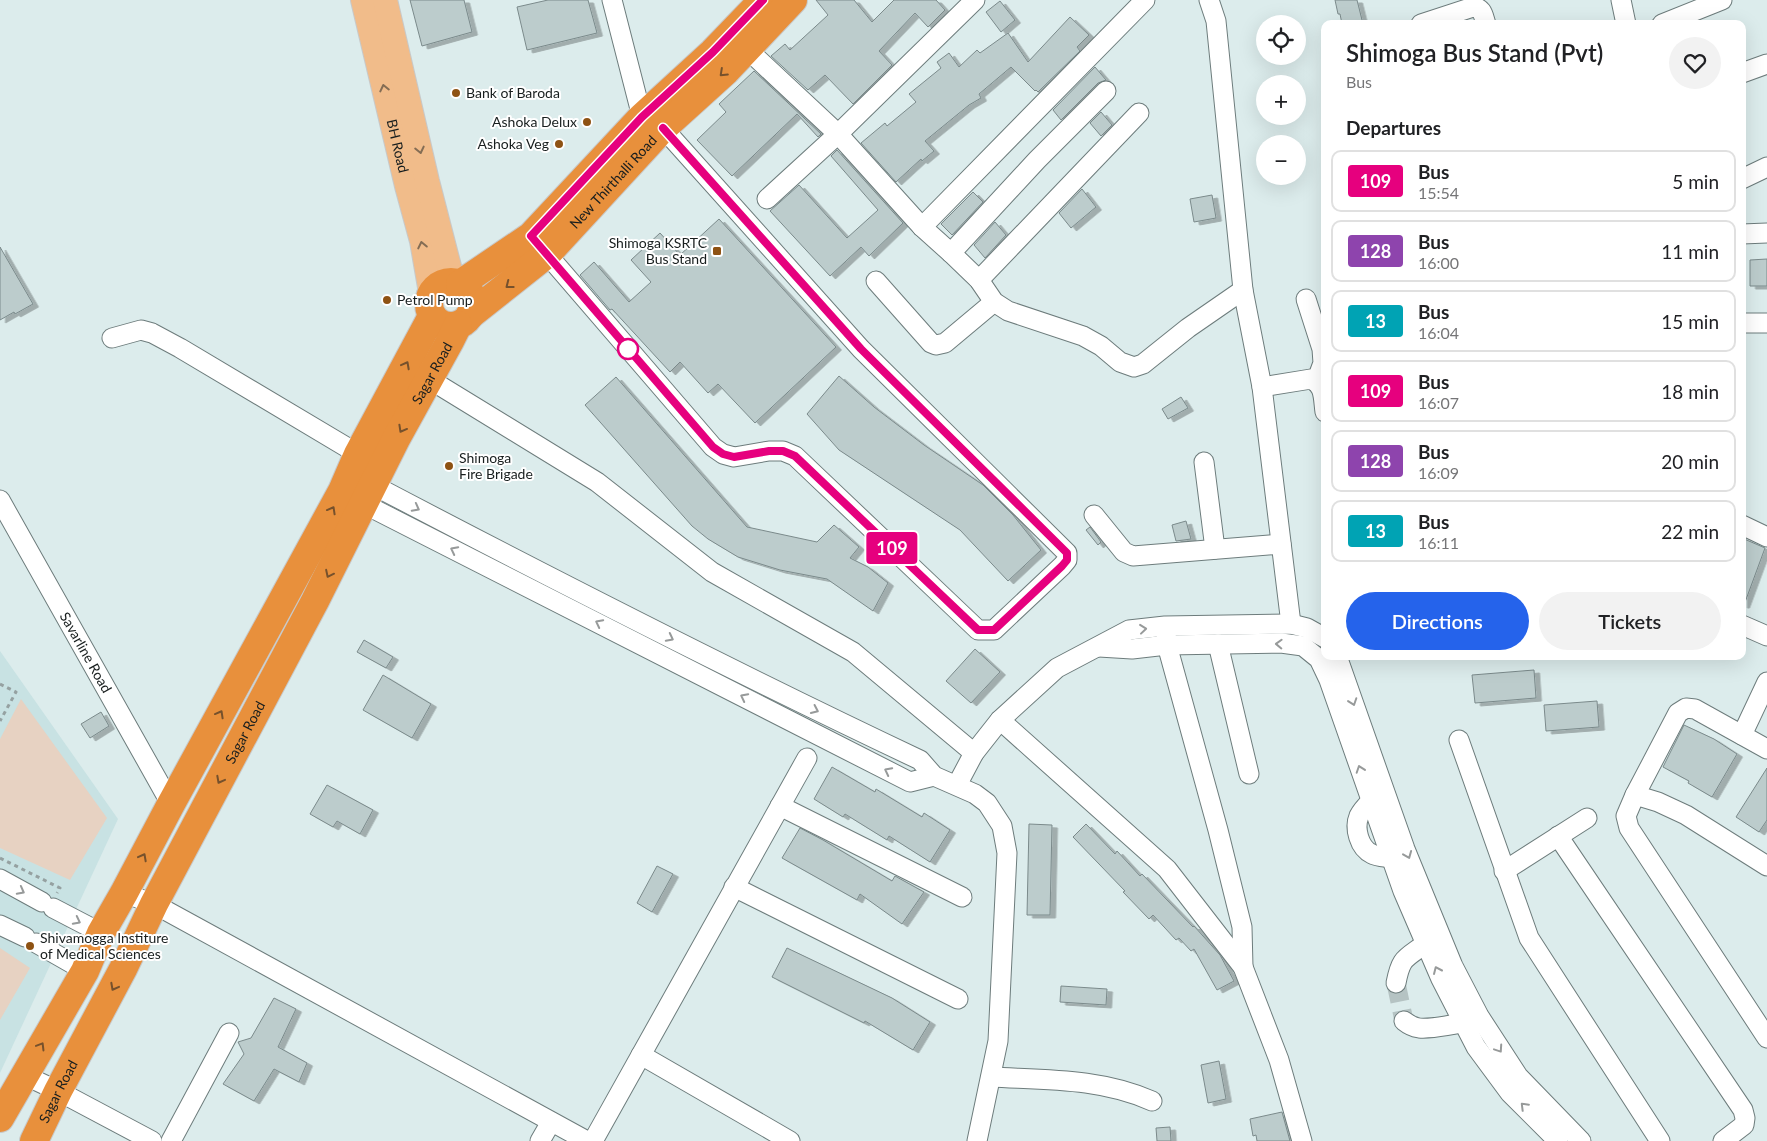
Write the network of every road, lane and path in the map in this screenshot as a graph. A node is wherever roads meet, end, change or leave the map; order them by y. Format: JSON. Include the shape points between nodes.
{"nodes":[{"id":1,"x":363,"y":0,"type":"edge"},
{"id":2,"x":385,"y":0,"type":"edge"},
{"id":3,"x":612,"y":0,"type":"edge"},
{"id":4,"x":763,"y":0,"type":"edge"},
{"id":5,"x":793,"y":0,"type":"edge"},
{"id":6,"x":975,"y":0,"type":"edge"},
{"id":7,"x":1145,"y":0,"type":"edge"},
{"id":8,"x":1209,"y":0,"type":"edge"},
{"id":9,"x":1621,"y":0,"type":"edge"},
{"id":10,"x":1722,"y":0,"type":"edge"},
{"id":11,"x":1433,"y":20,"type":"edge"},
{"id":12,"x":1485,"y":20,"type":"edge"},
{"id":13,"x":1625,"y":20,"type":"edge"},
{"id":14,"x":1672,"y":20,"type":"edge"},
{"id":15,"x":748,"y":49,"type":"junction"},
{"id":16,"x":1767,"y":64,"type":"edge"},
{"id":17,"x":1746,"y":72,"type":"edge"},
{"id":18,"x":1106,"y":91,"type":"dead end"},
{"id":19,"x":1139,"y":113,"type":"dead end"},
{"id":20,"x":653,"y":122,"type":"junction"},
{"id":21,"x":838,"y":134,"type":"junction"},
{"id":22,"x":1767,"y":167,"type":"edge"},
{"id":23,"x":1746,"y":177,"type":"edge"},
{"id":24,"x":767,"y":199,"type":"dead end"},
{"id":25,"x":922,"y":227,"type":"junction"},
{"id":26,"x":1767,"y":233,"type":"edge"},
{"id":27,"x":1746,"y":234,"type":"edge"},
{"id":28,"x":539,"y":245,"type":"junction"},
{"id":29,"x":951,"y":253,"type":"junction"},
{"id":30,"x":979,"y":280,"type":"junction"},
{"id":31,"x":876,"y":281,"type":"dead end"},
{"id":32,"x":1243,"y":290,"type":"junction"},
{"id":33,"x":444,"y":294,"type":"junction"},
{"id":34,"x":1306,"y":299,"type":"dead end"},
{"id":35,"x":994,"y":302,"type":"junction"},
{"id":36,"x":464,"y":320,"type":"junction"},
{"id":37,"x":1746,"y":323,"type":"edge"},
{"id":38,"x":1767,"y":325,"type":"edge"},
{"id":39,"x":112,"y":338,"type":"dead end"},
{"id":40,"x":1321,"y":346,"type":"edge"},
{"id":41,"x":1321,"y":368,"type":"edge"},
{"id":42,"x":429,"y":379,"type":"junction"},
{"id":43,"x":1316,"y":382,"type":"junction"},
{"id":44,"x":1262,"y":387,"type":"junction"},
{"id":45,"x":1321,"y":390,"type":"edge"},
{"id":46,"x":358,"y":454,"type":"junction"},
{"id":47,"x":1204,"y":462,"type":"dead end"},
{"id":48,"x":369,"y":494,"type":"junction"},
{"id":49,"x":0,"y":500,"type":"edge"},
{"id":50,"x":1094,"y":515,"type":"dead end"},
{"id":51,"x":1746,"y":527,"type":"edge"},
{"id":52,"x":1767,"y":537,"type":"edge"},
{"id":53,"x":1281,"y":544,"type":"junction"},
{"id":54,"x":1215,"y":549,"type":"junction"},
{"id":55,"x":1291,"y":624,"type":"junction"},
{"id":56,"x":1165,"y":626,"type":"junction"},
{"id":57,"x":1746,"y":627,"type":"edge"},
{"id":58,"x":1321,"y":635,"type":"edge"},
{"id":59,"x":1767,"y":636,"type":"edge"},
{"id":60,"x":1321,"y":637,"type":"edge"},
{"id":61,"x":1218,"y":644,"type":"junction"},
{"id":62,"x":1167,"y":645,"type":"junction"},
{"id":63,"x":1303,"y":646,"type":"junction"},
{"id":64,"x":1099,"y":647,"type":"junction"},
{"id":65,"x":1338,"y":660,"type":"edge"},
{"id":66,"x":1767,"y":682,"type":"edge"},
{"id":67,"x":0,"y":684,"type":"edge"},
{"id":68,"x":1000,"y":720,"type":"junction"},
{"id":69,"x":0,"y":721,"type":"edge"},
{"id":70,"x":1742,"y":735,"type":"junction"},
{"id":71,"x":1459,"y":740,"type":"dead end"},
{"id":72,"x":1767,"y":749,"type":"edge"},
{"id":73,"x":974,"y":753,"type":"junction"},
{"id":74,"x":807,"y":758,"type":"dead end"},
{"id":75,"x":1249,"y":774,"type":"dead end"},
{"id":76,"x":956,"y":785,"type":"junction"},
{"id":77,"x":1635,"y":795,"type":"junction"},
{"id":78,"x":171,"y":804,"type":"junction"},
{"id":79,"x":780,"y":806,"type":"junction"},
{"id":80,"x":1588,"y":818,"type":"dead end"},
{"id":81,"x":1558,"y":836,"type":"junction"},
{"id":82,"x":1767,"y":866,"type":"edge"},
{"id":83,"x":1504,"y":871,"type":"junction"},
{"id":84,"x":0,"y":879,"type":"edge"},
{"id":85,"x":734,"y":887,"type":"junction"},
{"id":86,"x":124,"y":893,"type":"junction"},
{"id":87,"x":962,"y":897,"type":"dead end"},
{"id":88,"x":154,"y":904,"type":"junction"},
{"id":89,"x":0,"y":925,"type":"edge"},
{"id":90,"x":101,"y":932,"type":"junction"},
{"id":91,"x":1425,"y":944,"type":"junction"},
{"id":92,"x":1243,"y":966,"type":"junction"},
{"id":93,"x":85,"y":971,"type":"junction"},
{"id":94,"x":1396,"y":983,"type":"tunnel mouth"},
{"id":95,"x":958,"y":999,"type":"dead end"},
{"id":96,"x":1471,"y":1020,"type":"junction"},
{"id":97,"x":1404,"y":1022,"type":"dead end"},
{"id":98,"x":228,"y":1033,"type":"dead end"},
{"id":99,"x":1767,"y":1038,"type":"edge"},
{"id":100,"x":641,"y":1055,"type":"junction"},
{"id":101,"x":24,"y":1075,"type":"junction"},
{"id":102,"x":991,"y":1077,"type":"junction"},
{"id":103,"x":58,"y":1091,"type":"junction"},
{"id":104,"x":1152,"y":1101,"type":"dead end"},
{"id":105,"x":0,"y":1118,"type":"edge"},
{"id":106,"x":551,"y":1122,"type":"junction"},
{"id":107,"x":34,"y":1141,"type":"edge"},
{"id":108,"x":152,"y":1141,"type":"edge"},
{"id":109,"x":171,"y":1141,"type":"edge"},
{"id":110,"x":540,"y":1141,"type":"edge"},
{"id":111,"x":587,"y":1141,"type":"edge"},
{"id":112,"x":593,"y":1141,"type":"edge"},
{"id":113,"x":790,"y":1141,"type":"edge"},
{"id":114,"x":977,"y":1141,"type":"edge"},
{"id":115,"x":1302,"y":1141,"type":"edge"},
{"id":116,"x":1558,"y":1141,"type":"edge"},
{"id":117,"x":1581,"y":1141,"type":"edge"},
{"id":118,"x":1660,"y":1141,"type":"edge"},
{"id":119,"x":1723,"y":1141,"type":"edge"}],
"edges":[{"from":33,"to":1,"type":"main road","name":"BH Road","one_way":true,"via":[[422,241]]},
{"from":2,"to":33,"type":"main road","name":"BH Road","one_way":true,"via":[[427,181]]},
{"from":3,"to":20,"type":"street"},
{"from":4,"to":20,"type":"highway"},
{"from":5,"to":15,"type":"highway","name":"New Thirthalli Road"},
{"from":6,"to":21,"type":"street"},
{"from":7,"to":25,"type":"street"},
{"from":8,"to":32,"type":"street","via":[[1216,21]]},
{"from":9,"to":13,"type":"street"},
{"from":10,"to":14,"type":"street"},
{"from":11,"to":12,"type":"street","via":[[1473,7],[1483,12]]},
{"from":15,"to":20,"type":"highway","name":"New Thirthalli Road","one_way":true,"via":[[726,71]]},
{"from":15,"to":21,"type":"street"},
{"from":16,"to":17,"type":"street"},
{"from":18,"to":29,"type":"street"},
{"from":19,"to":30,"type":"street"},
{"from":20,"to":28,"type":"highway","name":"New Thirthalli Road"},
{"from":20,"to":28,"type":"street","via":[[861,349],[1067,553],[1067,560],[1062,566],[994,630],[978,630],[795,456],[783,451],[769,451],[734,457],[713,447]]},
{"from":21,"to":24,"type":"street"},
{"from":21,"to":25,"type":"street"},
{"from":22,"to":23,"type":"street"},
{"from":25,"to":29,"type":"street"},
{"from":26,"to":27,"type":"street"},
{"from":28,"to":33,"type":"highway","name":"New Thirthalli Road"},
{"from":28,"to":36,"type":"highway","name":"New Thirthalli Road","one_way":true},
{"from":29,"to":30,"type":"street"},
{"from":30,"to":35,"type":"street"},
{"from":31,"to":35,"type":"street","via":[[936,345],[945,343]]},
{"from":32,"to":35,"type":"street","via":[[1143,364],[1134,367],[1120,362],[1102,346],[1083,336],[1008,311]]},
{"from":32,"to":44,"type":"street"},
{"from":33,"to":36,"type":"highway","via":[[469,292],[473,306]]},
{"from":33,"to":36,"type":"highway","via":[[437,321],[450,326]]},
{"from":46,"to":33,"type":"highway","name":"Sagar Road","one_way":true},
{"from":34,"to":40,"type":"street"},
{"from":36,"to":42,"type":"highway","name":"Sagar Road"},
{"from":37,"to":38,"type":"street"},
{"from":39,"to":46,"type":"street","via":[[141,330],[152,333]]},
{"from":41,"to":43,"type":"street"},
{"from":42,"to":48,"type":"highway","name":"Sagar Road","one_way":true},
{"from":42,"to":73,"type":"street","via":[[597,482],[712,572],[853,652]]},
{"from":43,"to":44,"type":"street","via":[[1311,379]]},
{"from":43,"to":45,"type":"street"},
{"from":44,"to":53,"type":"street"},
{"from":78,"to":46,"type":"highway","name":"Sagar Road","one_way":true,"via":[[342,491]]},
{"from":47,"to":54,"type":"street"},
{"from":48,"to":76,"type":"street","via":[[492,548],[920,760],[934,776]]},
{"from":48,"to":88,"type":"highway","name":"Sagar Road","one_way":true,"via":[[316,601]]},
{"from":49,"to":78,"type":"street","name":"Savarline Road"},
{"from":50,"to":54,"type":"street","via":[[1124,552],[1133,556]]},
{"from":51,"to":52,"type":"street"},
{"from":53,"to":54,"type":"street"},
{"from":53,"to":55,"type":"street"},
{"from":55,"to":56,"type":"street"},
{"from":55,"to":58,"type":"street"},
{"from":56,"to":62,"type":"street"},
{"from":64,"to":56,"type":"street","one_way":true,"via":[[1129,630]]},
{"from":57,"to":59,"type":"street"},
{"from":60,"to":63,"type":"street"},
{"from":61,"to":62,"type":"street"},
{"from":63,"to":61,"type":"street","one_way":true},
{"from":61,"to":75,"type":"street"},
{"from":62,"to":64,"type":"street","via":[[1132,649]]},
{"from":62,"to":92,"type":"street","via":[[1242,927]]},
{"from":91,"to":63,"type":"street","one_way":true,"via":[[1329,680],[1318,659]]},
{"from":64,"to":68,"type":"street","via":[[1057,668]]},
{"from":65,"to":96,"type":"street","one_way":true,"via":[[1405,849],[1453,966]]},
{"from":66,"to":70,"type":"street"},
{"from":67,"to":69,"type":"path","via":[[16,692]]},
{"from":68,"to":73,"type":"street"},
{"from":68,"to":92,"type":"street","via":[[1167,869]]},
{"from":70,"to":72,"type":"street"},
{"from":70,"to":77,"type":"street","via":[[1695,709],[1686,708],[1678,713]]},
{"from":71,"to":83,"type":"street"},
{"from":73,"to":76,"type":"street"},
{"from":74,"to":79,"type":"street"},
{"from":76,"to":102,"type":"street","via":[[987,803],[1002,826],[1007,853],[998,1041]]},
{"from":77,"to":82,"type":"street","via":[[1686,814]]},
{"from":77,"to":99,"type":"street","via":[[1626,816],[1628,828]]},
{"from":86,"to":78,"type":"highway","name":"Sagar Road","one_way":true},
{"from":79,"to":85,"type":"street"},
{"from":79,"to":87,"type":"street"},
{"from":80,"to":81,"type":"street"},
{"from":81,"to":83,"type":"street"},
{"from":81,"to":119,"type":"street","via":[[1743,1110],[1744,1125]]},
{"from":83,"to":118,"type":"street","via":[[1534,947]]},
{"from":84,"to":90,"type":"street","one_way":true},
{"from":85,"to":95,"type":"street"},
{"from":85,"to":100,"type":"street"},
{"from":86,"to":88,"type":"street"},
{"from":86,"to":90,"type":"highway","name":"Sagar Road"},
{"from":88,"to":103,"type":"highway","name":"Sagar Road","one_way":true},
{"from":88,"to":106,"type":"street"},
{"from":89,"to":93,"type":"street"},
{"from":90,"to":93,"type":"highway","name":"Sagar Road"},
{"from":91,"to":94,"type":"street","via":[[1404,959],[1399,966]]},
{"from":96,"to":91,"type":"street","one_way":true,"via":[[1441,979]]},
{"from":92,"to":115,"type":"street","via":[[1279,1060]]},
{"from":101,"to":93,"type":"highway","name":"Sagar Road","one_way":true},
{"from":96,"to":97,"type":"street","via":[[1420,1028]]},
{"from":116,"to":96,"type":"street","one_way":true,"via":[[1510,1093],[1476,1047]]},
{"from":96,"to":117,"type":"street","one_way":true,"via":[[1518,1076]]},
{"from":98,"to":109,"type":"street"},
{"from":100,"to":112,"type":"street"},
{"from":100,"to":113,"type":"street"},
{"from":101,"to":103,"type":"street"},
{"from":101,"to":105,"type":"highway","name":"Sagar Road"},
{"from":102,"to":104,"type":"street","via":[[1093,1083],[1133,1092]]},
{"from":102,"to":114,"type":"street"},
{"from":103,"to":107,"type":"highway","name":"Sagar Road"},
{"from":103,"to":108,"type":"street"},
{"from":106,"to":110,"type":"street"},
{"from":106,"to":111,"type":"street"}]}
